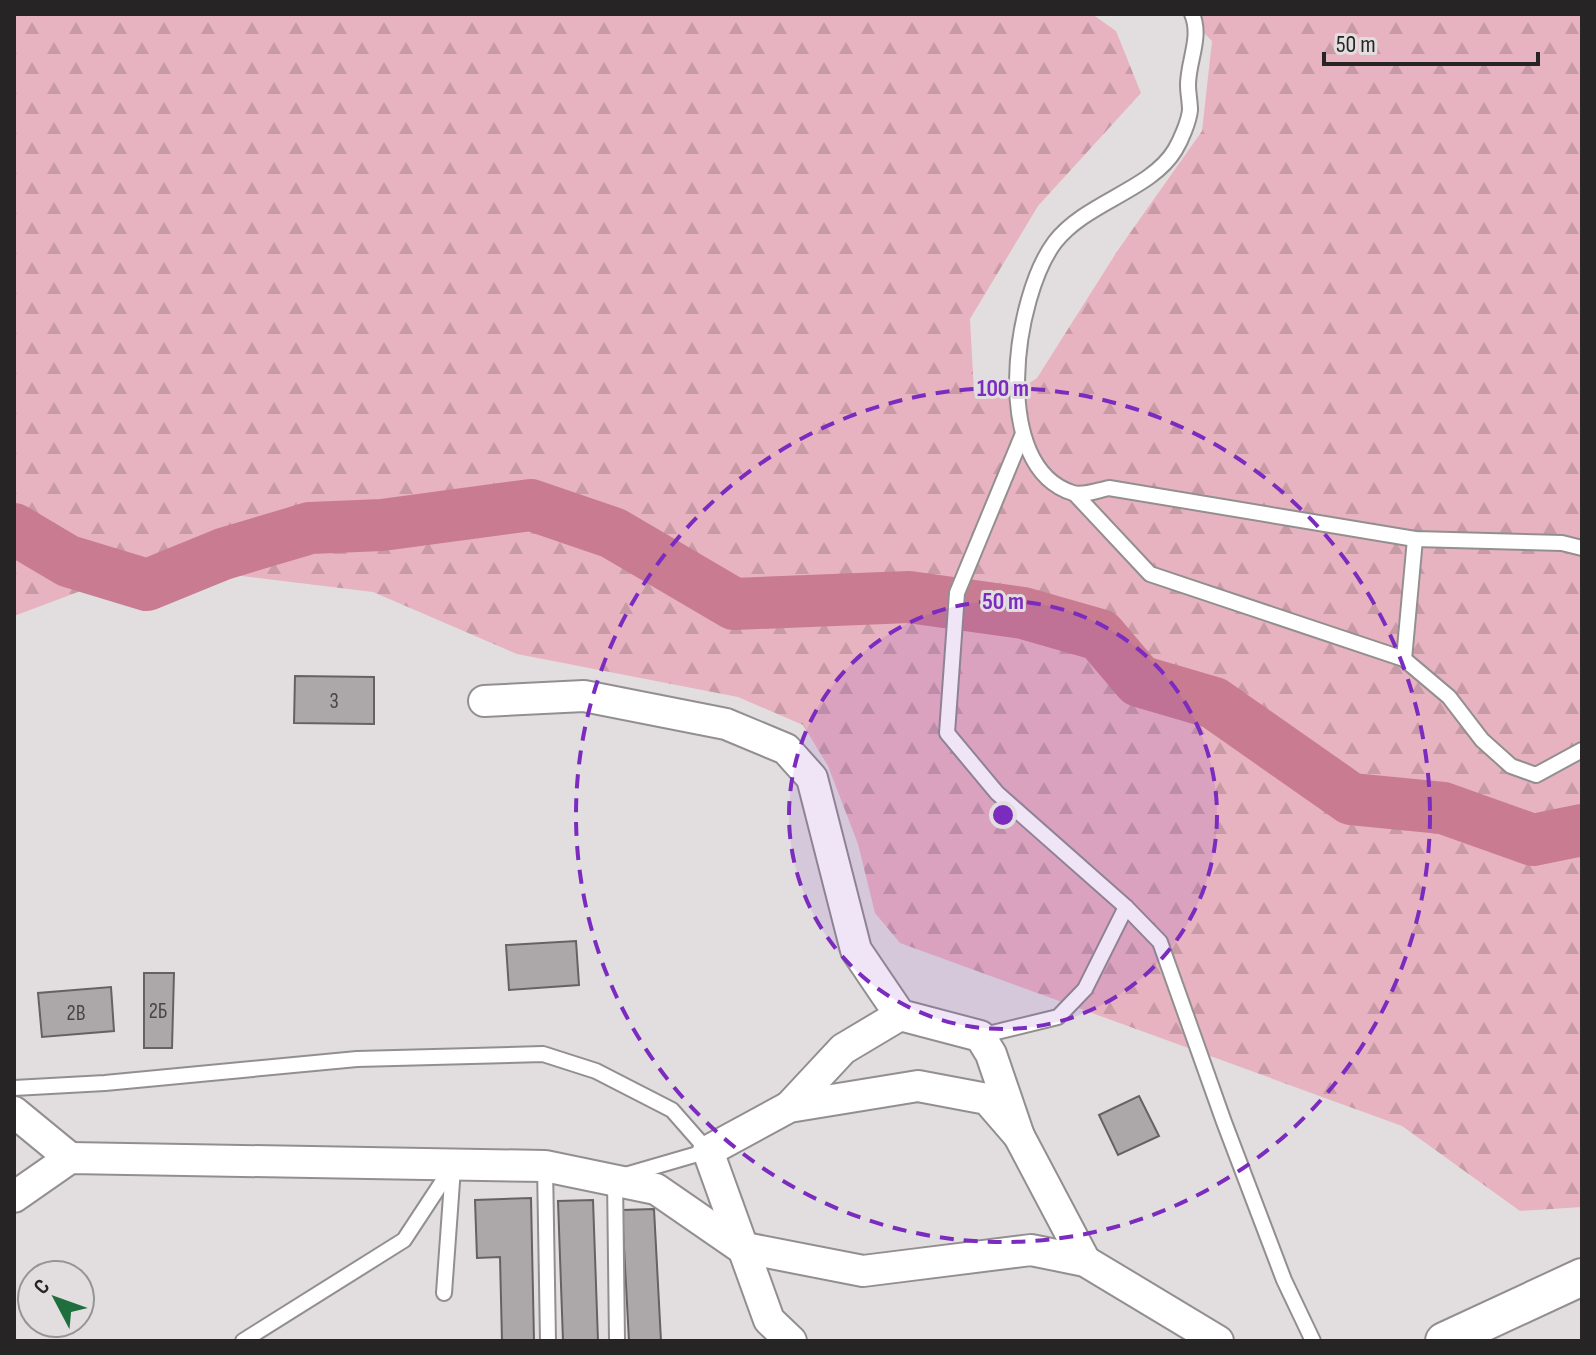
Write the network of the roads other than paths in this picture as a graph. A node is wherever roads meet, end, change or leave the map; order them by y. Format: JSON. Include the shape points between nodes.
{"nodes":[{"id":1,"x":1192,"y":14,"type":"edge"},
{"id":2,"x":1022,"y":436,"type":"junction"},
{"id":3,"x":1076,"y":495,"type":"junction"},
{"id":4,"x":1415,"y":539,"type":"junction"},
{"id":5,"x":1582,"y":548,"type":"edge"},
{"id":6,"x":1404,"y":659,"type":"junction"},
{"id":7,"x":484,"y":701,"type":"dead end"},
{"id":8,"x":1582,"y":750,"type":"edge"},
{"id":9,"x":1126,"y":907,"type":"junction"},
{"id":10,"x":900,"y":1015,"type":"junction"},
{"id":11,"x":980,"y":1036,"type":"junction"},
{"id":12,"x":14,"y":1088,"type":"edge"},
{"id":13,"x":789,"y":1107,"type":"junction"},
{"id":14,"x":14,"y":1112,"type":"edge"},
{"id":15,"x":1019,"y":1136,"type":"junction"},
{"id":16,"x":708,"y":1151,"type":"junction"},
{"id":17,"x":70,"y":1158,"type":"junction"},
{"id":18,"x":454,"y":1164,"type":"junction"},
{"id":19,"x":545,"y":1166,"type":"junction"},
{"id":20,"x":615,"y":1178,"type":"junction"},
{"id":21,"x":14,"y":1197,"type":"edge"},
{"id":22,"x":740,"y":1247,"type":"junction"},
{"id":23,"x":1085,"y":1261,"type":"junction"},
{"id":24,"x":1582,"y":1277,"type":"edge"},
{"id":25,"x":444,"y":1293,"type":"dead end"},
{"id":26,"x":243,"y":1341,"type":"edge"},
{"id":27,"x":548,"y":1341,"type":"edge"},
{"id":28,"x":617,"y":1341,"type":"edge"},
{"id":29,"x":791,"y":1341,"type":"edge"},
{"id":30,"x":1218,"y":1341,"type":"edge"},
{"id":31,"x":1313,"y":1341,"type":"edge"},
{"id":32,"x":1444,"y":1341,"type":"edge"}],
"edges":[{"from":1,"to":2,"type":"lane","via":[[1197,26],[1188,83],[1190,111],[1175,151],[1153,173],[1083,215],[1054,243],[1036,280],[1022,333],[1017,391]]},
{"from":2,"to":3,"type":"lane","via":[[1038,468]]},
{"from":2,"to":9,"type":"lane","via":[[957,593],[947,733],[997,793]]},
{"from":3,"to":4,"type":"lane","via":[[1109,488],[1137,491]]},
{"from":3,"to":6,"type":"lane","via":[[1150,574]]},
{"from":4,"to":5,"type":"lane"},
{"from":4,"to":6,"type":"lane"},
{"from":6,"to":8,"type":"lane","via":[[1449,697],[1482,740],[1511,766],[1536,775]]},
{"from":7,"to":10,"type":"street","via":[[584,696],[726,724],[786,749],[812,778],[856,950]]},
{"from":9,"to":11,"type":"lane","via":[[1085,989],[1058,1017]]},
{"from":9,"to":31,"type":"lane","via":[[1160,942],[1284,1280]]},
{"from":10,"to":11,"type":"street"},
{"from":10,"to":13,"type":"street","via":[[843,1049]]},
{"from":11,"to":15,"type":"street"},
{"from":12,"to":16,"type":"lane","via":[[357,1059],[543,1054],[596,1071],[672,1110]]},
{"from":13,"to":15,"type":"street","via":[[918,1086],[987,1099]]},
{"from":13,"to":16,"type":"street"},
{"from":14,"to":17,"type":"street"},
{"from":15,"to":23,"type":"street"},
{"from":16,"to":20,"type":"lane"},
{"from":16,"to":22,"type":"street"},
{"from":17,"to":18,"type":"street"},
{"from":17,"to":21,"type":"street"},
{"from":18,"to":19,"type":"street"},
{"from":18,"to":25,"type":"lane"},
{"from":18,"to":26,"type":"lane","via":[[404,1240]]},
{"from":19,"to":20,"type":"street"},
{"from":19,"to":27,"type":"lane"},
{"from":20,"to":22,"type":"street","via":[[656,1189]]},
{"from":20,"to":28,"type":"lane"},
{"from":22,"to":23,"type":"street","via":[[863,1271],[1031,1250]]},
{"from":22,"to":29,"type":"street","via":[[769,1320]]},
{"from":23,"to":30,"type":"street"},
{"from":24,"to":32,"type":"street"}]}
